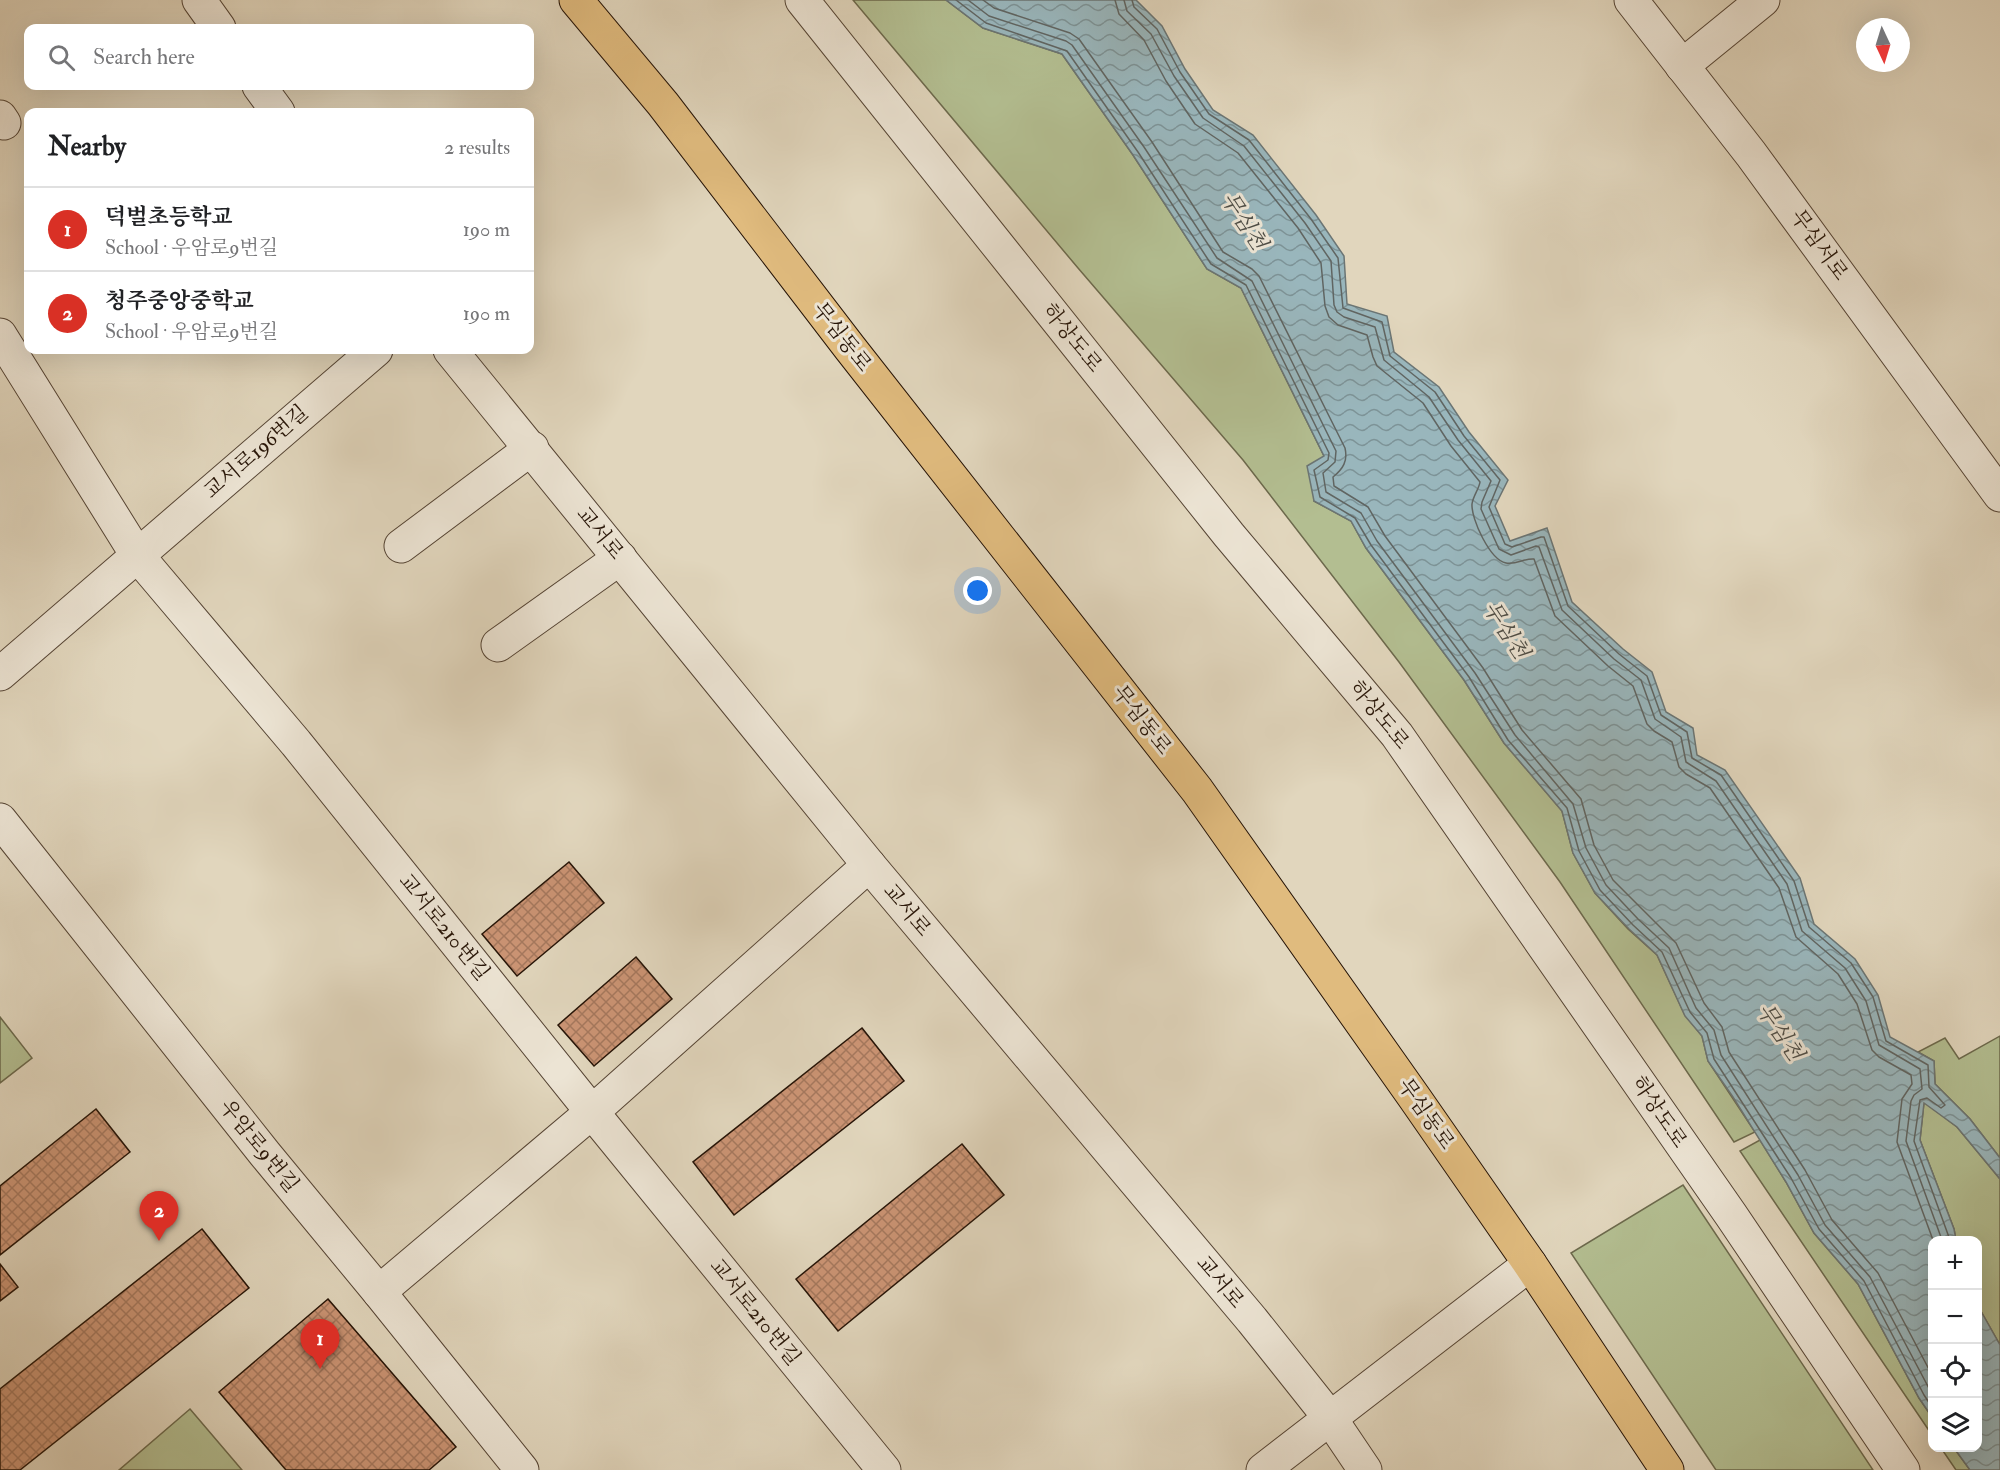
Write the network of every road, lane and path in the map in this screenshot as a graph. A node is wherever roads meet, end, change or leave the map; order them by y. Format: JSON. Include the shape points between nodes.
{"nodes":[{"id":1,"x":199,"y":0,"type":"edge"},
{"id":2,"x":576,"y":0,"type":"edge"},
{"id":3,"x":802,"y":0,"type":"edge"},
{"id":4,"x":1631,"y":0,"type":"edge"},
{"id":5,"x":1763,"y":0,"type":"edge"},
{"id":6,"x":216,"y":24,"type":"edge"},
{"id":7,"x":1682,"y":66,"type":"junction"},
{"id":8,"x":262,"y":90,"type":"edge"},
{"id":9,"x":275,"y":108,"type":"edge"},
{"id":10,"x":0,"y":335,"type":"edge"},
{"id":11,"x":371,"y":354,"type":"edge"},
{"id":12,"x":453,"y":354,"type":"edge"},
{"id":13,"x":532,"y":448,"type":"junction"},
{"id":14,"x":2000,"y":495,"type":"edge"},
{"id":15,"x":401,"y":546,"type":"dead end"},
{"id":16,"x":137,"y":555,"type":"junction"},
{"id":17,"x":620,"y":558,"type":"junction"},
{"id":18,"x":498,"y":645,"type":"dead end"},
{"id":19,"x":0,"y":674,"type":"edge"},
{"id":20,"x":0,"y":820,"type":"edge"},
{"id":21,"x":869,"y":865,"type":"junction"},
{"id":22,"x":592,"y":1112,"type":"junction"},
{"id":23,"x":1530,"y":1264,"type":"junction"},
{"id":24,"x":379,"y":1292,"type":"junction"},
{"id":25,"x":1330,"y":1418,"type":"junction"},
{"id":26,"x":522,"y":1470,"type":"edge"},
{"id":27,"x":884,"y":1470,"type":"edge"},
{"id":28,"x":1263,"y":1470,"type":"edge"},
{"id":29,"x":1365,"y":1470,"type":"edge"},
{"id":30,"x":1667,"y":1470,"type":"edge"},
{"id":31,"x":1903,"y":1470,"type":"edge"}],
"edges":[{"from":1,"to":6,"type":"street"},
{"from":2,"to":23,"type":"main road","name":"무심동로","via":[[663,104],[1197,790]]},
{"from":3,"to":31,"type":"street","name":"하상도로","via":[[1229,535],[1397,735]]},
{"from":4,"to":7,"type":"street","name":"무심서로"},
{"from":5,"to":7,"type":"street"},
{"from":7,"to":14,"type":"street","name":"무심서로","via":[[1758,163]]},
{"from":8,"to":9,"type":"street"},
{"from":10,"to":16,"type":"street"},
{"from":11,"to":16,"type":"street","name":"교서로196번길"},
{"from":12,"to":13,"type":"street","name":"교서로"},
{"from":13,"to":15,"type":"street"},
{"from":13,"to":17,"type":"street","name":"교서로"},
{"from":16,"to":19,"type":"street","name":"교서로196번길"},
{"from":16,"to":22,"type":"street","name":"교서로210번길","via":[[296,743]]},
{"from":17,"to":18,"type":"street"},
{"from":17,"to":21,"type":"street","name":"교서로"},
{"from":20,"to":24,"type":"street","name":"우암로9번길"},
{"from":21,"to":22,"type":"street"},
{"from":21,"to":25,"type":"street","name":"교서로"},
{"from":22,"to":24,"type":"street"},
{"from":22,"to":27,"type":"street","name":"교서로210번길"},
{"from":23,"to":25,"type":"street"},
{"from":23,"to":30,"type":"main road","name":"무심동로"},
{"from":24,"to":26,"type":"street","name":"우암로9번길"},
{"from":25,"to":28,"type":"street"},
{"from":25,"to":29,"type":"street","name":"교서로"}]}
